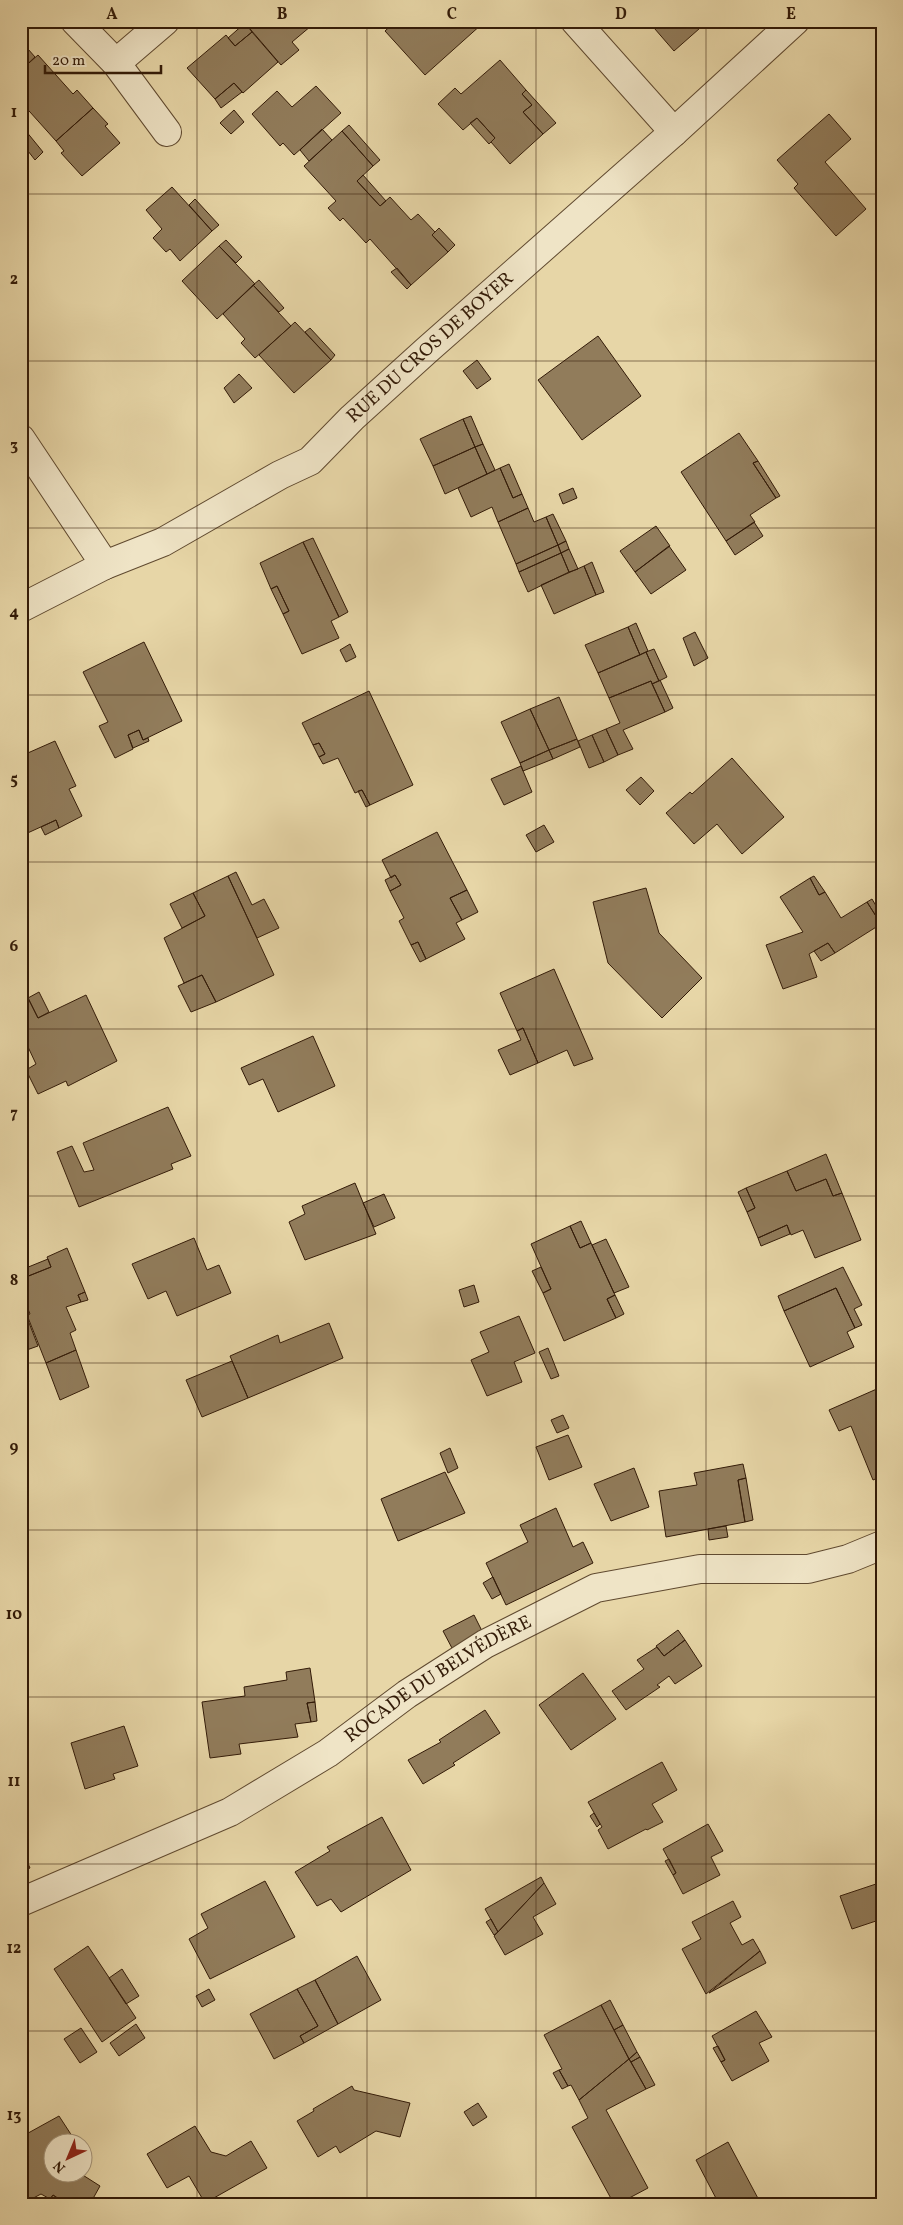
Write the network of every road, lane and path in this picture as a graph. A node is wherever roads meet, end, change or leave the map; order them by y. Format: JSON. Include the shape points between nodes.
{"nodes":[{"id":1,"x":75,"y":21,"type":"edge"},
{"id":2,"x":165,"y":21,"type":"edge"},
{"id":3,"x":575,"y":21,"type":"edge"},
{"id":4,"x":795,"y":21,"type":"edge"},
{"id":5,"x":116,"y":63,"type":"junction"},
{"id":6,"x":167,"y":132,"type":"dead end"},
{"id":7,"x":674,"y":132,"type":"junction"},
{"id":8,"x":21,"y":439,"type":"edge"},
{"id":9,"x":105,"y":565,"type":"junction"},
{"id":10,"x":21,"y":608,"type":"edge"},
{"id":11,"x":882,"y":1545,"type":"edge"},
{"id":12,"x":21,"y":1902,"type":"edge"}],
"edges":[{"from":1,"to":5,"type":"street"},
{"from":2,"to":5,"type":"street"},
{"from":3,"to":7,"type":"street"},
{"from":4,"to":7,"type":"street","name":"RUE DU CROS DE BOYER"},
{"from":5,"to":6,"type":"street"},
{"from":7,"to":9,"type":"street","name":"RUE DU CROS DE BOYER","via":[[427,350],[310,461],[163,542]]},
{"from":8,"to":9,"type":"street"},
{"from":9,"to":10,"type":"street","name":"RUE DU CROS DE BOYER"},
{"from":11,"to":12,"type":"street","name":"ROCADE DU BELVÉDÈRE","via":[[848,1559],[808,1569],[700,1569],[596,1588],[484,1644],[407,1694],[328,1753],[230,1812]]}]}
